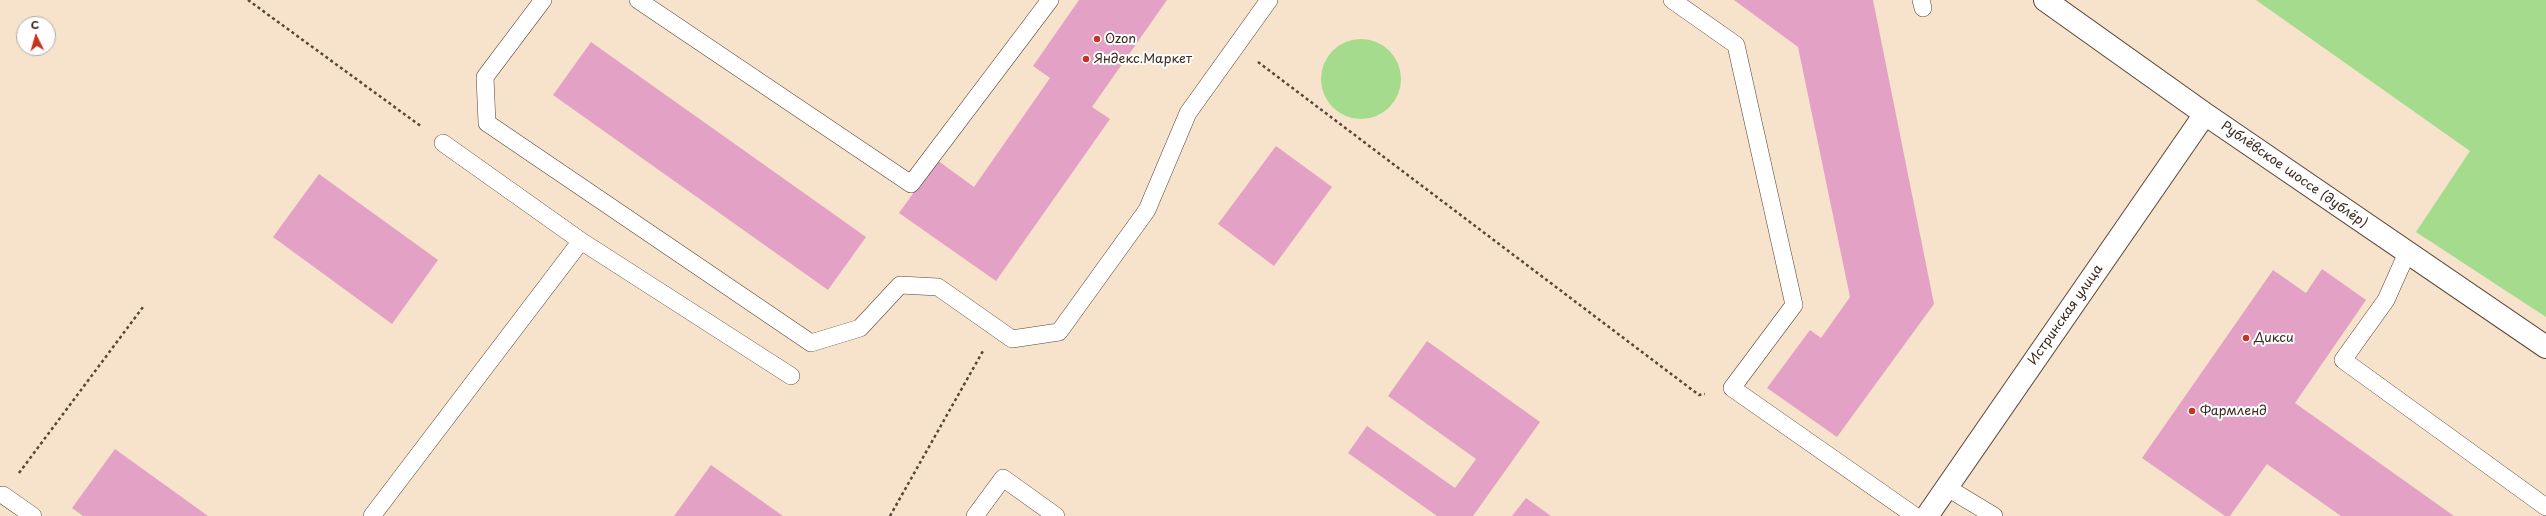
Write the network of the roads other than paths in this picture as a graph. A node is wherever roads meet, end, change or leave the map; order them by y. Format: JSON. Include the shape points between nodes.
{"nodes":[{"id":1,"x":543,"y":0,"type":"edge"},
{"id":2,"x":638,"y":0,"type":"edge"},
{"id":3,"x":1050,"y":0,"type":"edge"},
{"id":4,"x":1269,"y":0,"type":"edge"},
{"id":5,"x":1672,"y":0,"type":"edge"},
{"id":6,"x":2045,"y":0,"type":"edge"},
{"id":7,"x":2205,"y":114,"type":"junction"},
{"id":8,"x":443,"y":142,"type":"road end"},
{"id":9,"x":581,"y":241,"type":"junction"},
{"id":10,"x":2407,"y":253,"type":"junction"},
{"id":11,"x":2546,"y":347,"type":"edge"},
{"id":12,"x":791,"y":376,"type":"dead end"},
{"id":13,"x":1946,"y":488,"type":"junction"},
{"id":14,"x":3,"y":494,"type":"road end"},
{"id":15,"x":2546,"y":507,"type":"edge"},
{"id":16,"x":33,"y":516,"type":"edge"},
{"id":17,"x":372,"y":516,"type":"edge"},
{"id":18,"x":975,"y":516,"type":"edge"},
{"id":19,"x":1056,"y":516,"type":"edge"},
{"id":20,"x":1915,"y":516,"type":"edge"},
{"id":21,"x":1927,"y":516,"type":"edge"},
{"id":22,"x":1994,"y":516,"type":"edge"}],
"edges":[{"from":1,"to":4,"type":"lane","via":[[485,77],[487,123],[811,343],[860,328],[900,284],[938,287],[1012,339],[1059,332],[1147,210],[1188,113]]},
{"from":2,"to":3,"type":"lane","via":[[911,184]]},
{"from":5,"to":20,"type":"lane","via":[[1736,45],[1794,305],[1732,388]]},
{"from":6,"to":7,"type":"street","name":"Рублёвское шоссе (дублёр)"},
{"from":7,"to":10,"type":"street","name":"Рублёвское шоссе (дублёр)"},
{"from":7,"to":13,"type":"street","name":"Истринская улица"},
{"from":8,"to":9,"type":"lane"},
{"from":9,"to":12,"type":"lane"},
{"from":9,"to":17,"type":"lane"},
{"from":10,"to":11,"type":"street","name":"Рублёвское шоссе (дублёр)"},
{"from":10,"to":15,"type":"lane","via":[[2386,300],[2343,360]]},
{"from":13,"to":21,"type":"street","name":"Истринская улица"},
{"from":13,"to":22,"type":"lane"},
{"from":14,"to":16,"type":"lane"},
{"from":18,"to":19,"type":"lane","via":[[1003,478]]}]}
